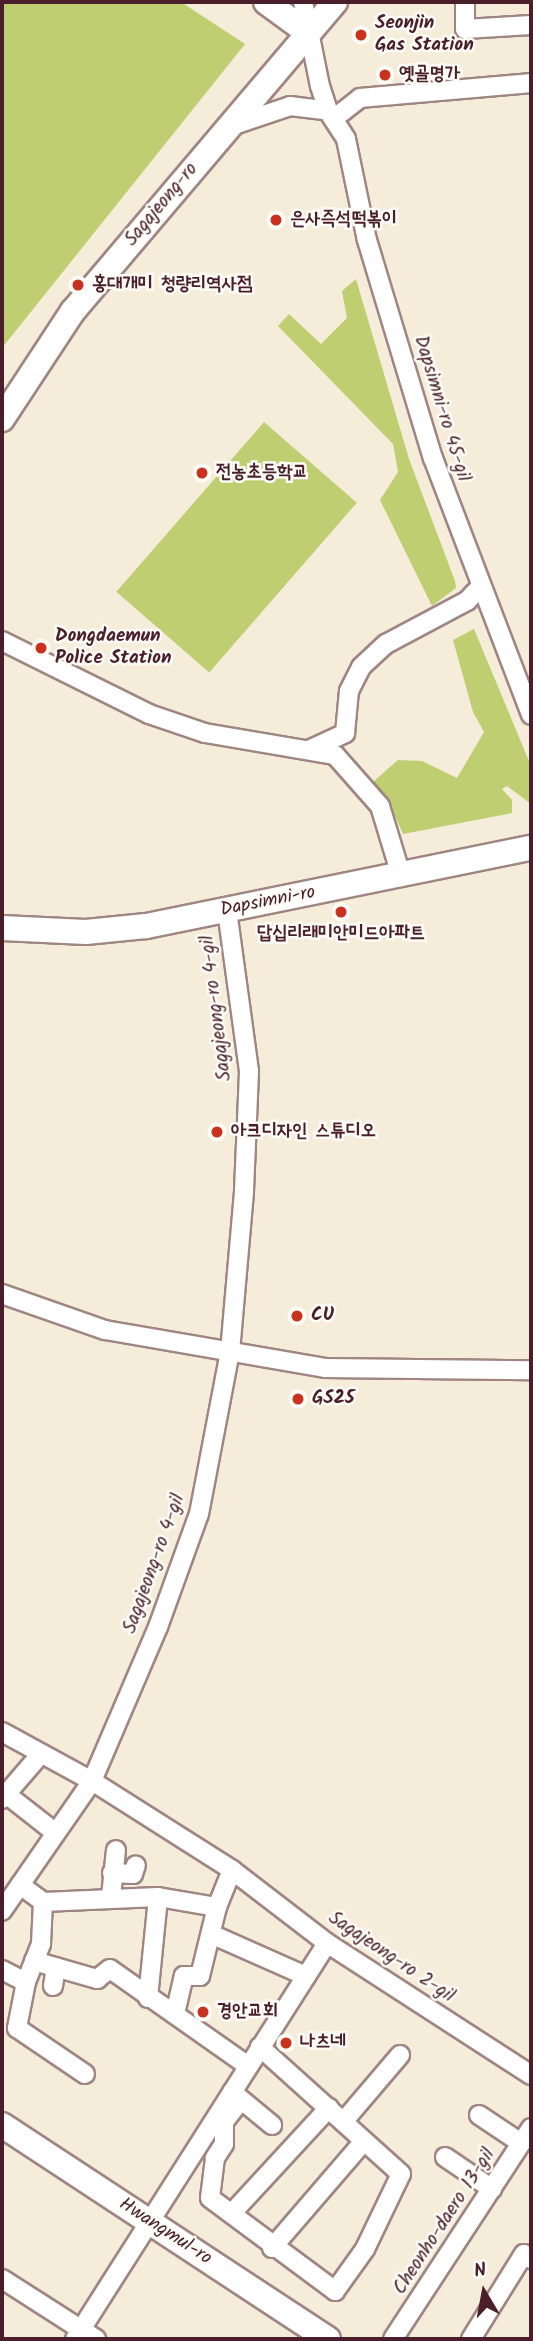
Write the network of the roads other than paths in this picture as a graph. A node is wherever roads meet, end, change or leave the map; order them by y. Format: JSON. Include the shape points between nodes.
{"nodes":[{"id":1,"x":266,"y":2,"type":"edge"},
{"id":2,"x":303,"y":2,"type":"edge"},
{"id":3,"x":335,"y":2,"type":"edge"},
{"id":4,"x":465,"y":2,"type":"edge"},
{"id":5,"x":531,"y":25,"type":"edge"},
{"id":6,"x":307,"y":32,"type":"junction"},
{"id":7,"x":531,"y":83,"type":"edge"},
{"id":8,"x":335,"y":112,"type":"junction"},
{"id":9,"x":228,"y":127,"type":"junction"},
{"id":10,"x":2,"y":419,"type":"edge"},
{"id":11,"x":480,"y":587,"type":"junction"},
{"id":12,"x":2,"y":641,"type":"edge"},
{"id":13,"x":531,"y":715,"type":"edge"},
{"id":14,"x":309,"y":750,"type":"junction"},
{"id":15,"x":531,"y":848,"type":"edge"},
{"id":16,"x":401,"y":875,"type":"junction"},
{"id":17,"x":227,"y":911,"type":"junction"},
{"id":18,"x":2,"y":928,"type":"edge"},
{"id":19,"x":2,"y":1294,"type":"edge"},
{"id":20,"x":230,"y":1352,"type":"junction"},
{"id":21,"x":531,"y":1370,"type":"edge"},
{"id":22,"x":2,"y":1732,"type":"edge"},
{"id":23,"x":39,"y":1756,"type":"junction"},
{"id":24,"x":92,"y":1781,"type":"junction"},
{"id":25,"x":4,"y":1797,"type":"edge"},
{"id":26,"x":56,"y":1833,"type":"junction"},
{"id":27,"x":116,"y":1850,"type":"dead end"},
{"id":28,"x":136,"y":1865,"type":"dead end"},
{"id":29,"x":232,"y":1870,"type":"junction"},
{"id":30,"x":112,"y":1873,"type":"junction"},
{"id":31,"x":20,"y":1885,"type":"junction"},
{"id":32,"x":111,"y":1896,"type":"junction"},
{"id":33,"x":158,"y":1896,"type":"junction"},
{"id":34,"x":43,"y":1902,"type":"junction"},
{"id":35,"x":217,"y":1907,"type":"junction"},
{"id":36,"x":2,"y":1911,"type":"edge"},
{"id":37,"x":211,"y":1934,"type":"junction"},
{"id":38,"x":327,"y":1943,"type":"junction"},
{"id":39,"x":34,"y":1961,"type":"junction"},
{"id":40,"x":57,"y":1967,"type":"junction"},
{"id":41,"x":2,"y":1970,"type":"edge"},
{"id":42,"x":306,"y":1976,"type":"junction"},
{"id":43,"x":26,"y":1982,"type":"junction"},
{"id":44,"x":53,"y":1986,"type":"dead end"},
{"id":45,"x":148,"y":1998,"type":"junction"},
{"id":46,"x":175,"y":2014,"type":"junction"},
{"id":47,"x":260,"y":2047,"type":"junction"},
{"id":48,"x":400,"y":2055,"type":"dead end"},
{"id":49,"x":248,"y":2066,"type":"junction"},
{"id":50,"x":85,"y":2074,"type":"dead end"},
{"id":51,"x":531,"y":2074,"type":"edge"},
{"id":52,"x":236,"y":2096,"type":"junction"},
{"id":53,"x":329,"y":2108,"type":"junction"},
{"id":54,"x":479,"y":2115,"type":"dead end"},
{"id":55,"x":343,"y":2122,"type":"junction"},
{"id":56,"x":2,"y":2125,"type":"edge"},
{"id":57,"x":272,"y":2125,"type":"dead end"},
{"id":58,"x":526,"y":2136,"type":"edge"},
{"id":59,"x":364,"y":2141,"type":"junction"},
{"id":60,"x":445,"y":2157,"type":"dead end"},
{"id":61,"x":492,"y":2189,"type":"junction"},
{"id":62,"x":232,"y":2213,"type":"junction"},
{"id":63,"x":152,"y":2223,"type":"junction"},
{"id":64,"x":272,"y":2248,"type":"junction"},
{"id":65,"x":531,"y":2259,"type":"edge"},
{"id":66,"x":2,"y":2279,"type":"edge"},
{"id":67,"x":84,"y":2336,"type":"edge"},
{"id":68,"x":328,"y":2339,"type":"edge"},
{"id":69,"x":393,"y":2339,"type":"edge"},
{"id":70,"x":471,"y":2339,"type":"edge"}],
"edges":[{"from":1,"to":6,"type":"main road"},
{"from":2,"to":6,"type":"street","name":"Dapsimni-ro 45-gil"},
{"from":3,"to":6,"type":"main road","name":"Sagajeong-ro"},
{"from":4,"to":5,"type":"street","via":[[466,29]]},
{"from":6,"to":8,"type":"street","name":"Dapsimni-ro 45-gil"},
{"from":6,"to":9,"type":"main road","name":"Sagajeong-ro"},
{"from":7,"to":8,"type":"street","via":[[360,97]]},
{"from":8,"to":9,"type":"street","via":[[290,106]]},
{"from":8,"to":11,"type":"street","name":"Dapsimni-ro 45-gil","via":[[346,139],[367,240],[433,458]]},
{"from":9,"to":10,"type":"main road","name":"Sagajeong-ro","via":[[73,311]]},
{"from":11,"to":13,"type":"street","name":"Dapsimni-ro 45-gil"},
{"from":11,"to":14,"type":"street","via":[[467,601],[386,644],[361,667],[349,691],[345,733]]},
{"from":12,"to":14,"type":"street","via":[[149,714],[205,733]]},
{"from":14,"to":16,"type":"street","via":[[335,755],[380,806]]},
{"from":15,"to":16,"type":"main road","name":"Dapsimni-ro"},
{"from":16,"to":17,"type":"main road","name":"Dapsimni-ro"},
{"from":17,"to":18,"type":"main road","name":"Dapsimni-ro","via":[[86,932]]},
{"from":17,"to":20,"type":"street","name":"Sagajeong-ro 4-gil","via":[[249,1071]]},
{"from":19,"to":20,"type":"street","via":[[105,1330]]},
{"from":20,"to":21,"type":"street","via":[[325,1368]]},
{"from":20,"to":24,"type":"street","name":"Sagajeong-ro 4-gil","via":[[199,1514],[158,1627]]},
{"from":22,"to":23,"type":"street","name":"Sagajeong-ro 2-gil"},
{"from":23,"to":24,"type":"street","name":"Sagajeong-ro 2-gil"},
{"from":23,"to":25,"type":"street"},
{"from":24,"to":26,"type":"street","name":"Sagajeong-ro 4-gil"},
{"from":24,"to":29,"type":"street","name":"Sagajeong-ro 2-gil"},
{"from":25,"to":26,"type":"street"},
{"from":26,"to":31,"type":"street","name":"Sagajeong-ro 4-gil"},
{"from":27,"to":30,"type":"street"},
{"from":28,"to":30,"type":"street","via":[[132,1874]]},
{"from":29,"to":35,"type":"street"},
{"from":29,"to":38,"type":"street","name":"Sagajeong-ro 2-gil"},
{"from":30,"to":32,"type":"street"},
{"from":31,"to":34,"type":"street"},
{"from":31,"to":36,"type":"street","name":"Sagajeong-ro 4-gil"},
{"from":32,"to":33,"type":"street"},
{"from":32,"to":34,"type":"street"},
{"from":33,"to":35,"type":"street"},
{"from":33,"to":45,"type":"street"},
{"from":34,"to":39,"type":"street","via":[[41,1944]]},
{"from":35,"to":37,"type":"street"},
{"from":37,"to":42,"type":"street"},
{"from":37,"to":46,"type":"street","via":[[200,1976],[184,1976]]},
{"from":38,"to":42,"type":"street"},
{"from":38,"to":51,"type":"street","name":"Sagajeong-ro 2-gil"},
{"from":39,"to":40,"type":"street"},
{"from":39,"to":43,"type":"street"},
{"from":40,"to":44,"type":"street"},
{"from":40,"to":45,"type":"street","via":[[96,1979],[110,1969]]},
{"from":41,"to":43,"type":"street"},
{"from":42,"to":47,"type":"street"},
{"from":43,"to":50,"type":"street","via":[[17,2028]]},
{"from":45,"to":46,"type":"street"},
{"from":46,"to":49,"type":"street"},
{"from":47,"to":49,"type":"street"},
{"from":47,"to":53,"type":"street"},
{"from":48,"to":55,"type":"street"},
{"from":49,"to":52,"type":"street"},
{"from":52,"to":57,"type":"street"},
{"from":52,"to":62,"type":"street","via":[[224,2122],[224,2144],[215,2158],[210,2198]]},
{"from":52,"to":63,"type":"street","via":[[164,2195]]},
{"from":53,"to":55,"type":"street"},
{"from":53,"to":62,"type":"street"},
{"from":54,"to":58,"type":"street"},
{"from":55,"to":59,"type":"street"},
{"from":56,"to":63,"type":"main road","name":"Hwangmul-ro"},
{"from":58,"to":61,"type":"street","name":"Cheonho-daero 13-gil"},
{"from":59,"to":64,"type":"street"},
{"from":59,"to":64,"type":"street","via":[[401,2174],[365,2249],[335,2291]]},
{"from":60,"to":61,"type":"street"},
{"from":61,"to":69,"type":"street","name":"Cheonho-daero 13-gil"},
{"from":62,"to":64,"type":"street"},
{"from":63,"to":67,"type":"street"},
{"from":63,"to":68,"type":"main road","name":"Hwangmul-ro"},
{"from":65,"to":70,"type":"street","via":[[524,2255]]},
{"from":66,"to":67,"type":"street"}]}
